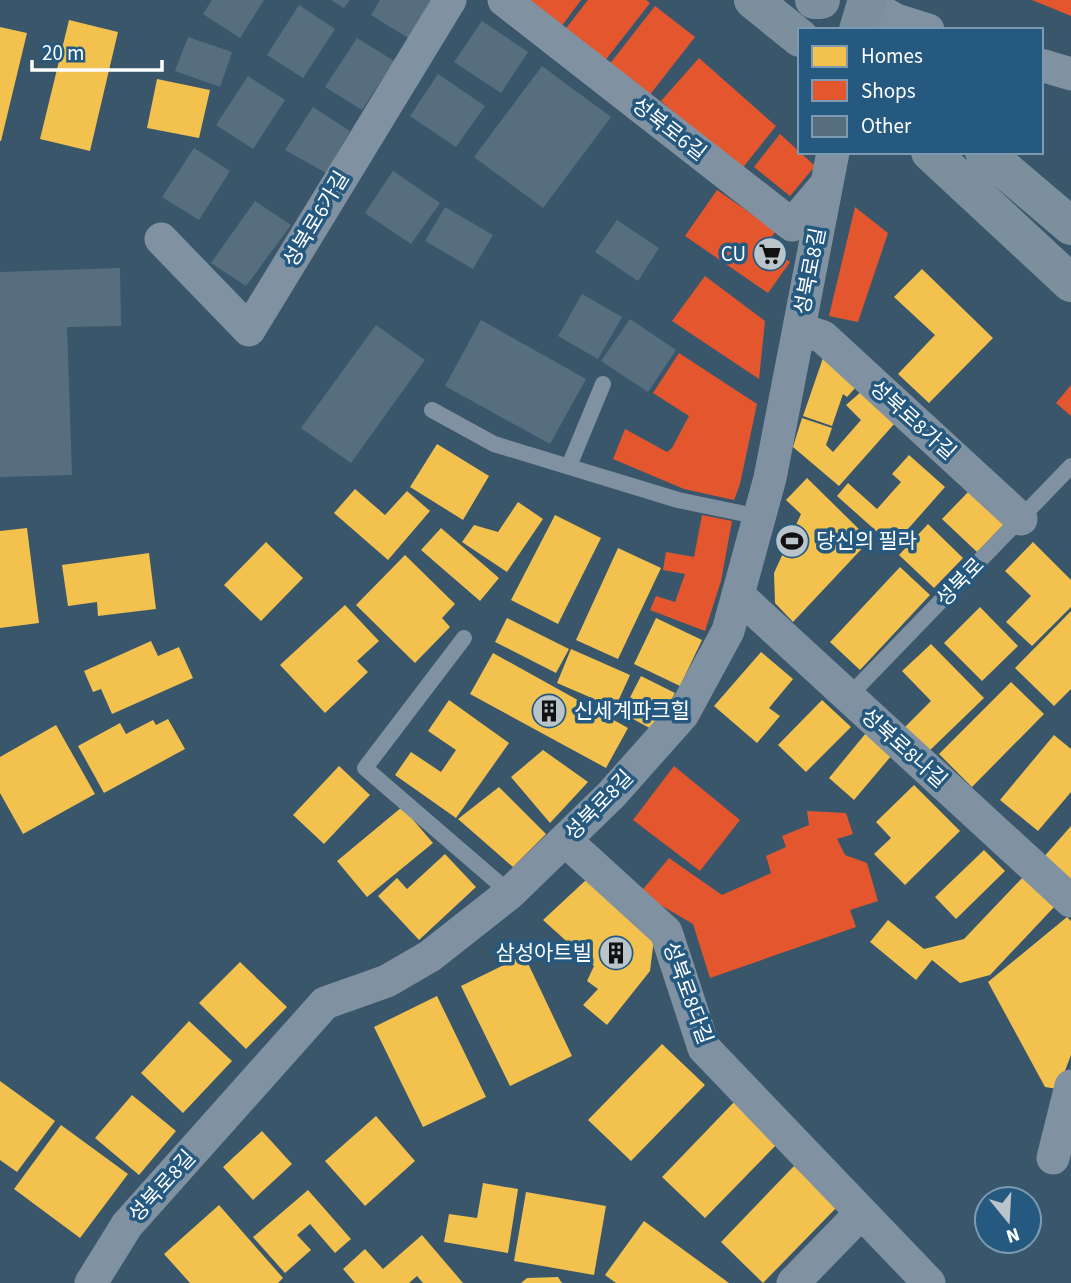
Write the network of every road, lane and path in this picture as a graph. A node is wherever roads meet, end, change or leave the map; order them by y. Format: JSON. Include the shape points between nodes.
{"nodes":[{"id":1,"x":450,"y":0,"type":"edge"},
{"id":2,"x":504,"y":0,"type":"edge"},
{"id":3,"x":753,"y":0,"type":"edge"},
{"id":4,"x":814,"y":0,"type":"edge"},
{"id":5,"x":821,"y":0,"type":"edge"},
{"id":6,"x":863,"y":7,"type":"edge"},
{"id":7,"x":921,"y":28,"type":"edge"},
{"id":8,"x":798,"y":36,"type":"edge"},
{"id":9,"x":1043,"y":66,"type":"edge"},
{"id":10,"x":1071,"y":74,"type":"edge"},
{"id":11,"x":833,"y":154,"type":"edge"},
{"id":12,"x":932,"y":154,"type":"edge"},
{"id":13,"x":986,"y":154,"type":"edge"},
{"id":14,"x":827,"y":184,"type":"junction"},
{"id":15,"x":1071,"y":226,"type":"edge"},
{"id":16,"x":161,"y":239,"type":"dead end"},
{"id":17,"x":1071,"y":283,"type":"edge"},
{"id":18,"x":799,"y":329,"type":"junction"},
{"id":19,"x":603,"y":384,"type":"dead end"},
{"id":20,"x":432,"y":410,"type":"dead end"},
{"id":21,"x":569,"y":466,"type":"junction"},
{"id":22,"x":1071,"y":466,"type":"edge"},
{"id":23,"x":760,"y":517,"type":"junction"},
{"id":24,"x":1021,"y":519,"type":"junction"},
{"id":25,"x":738,"y":595,"type":"junction"},
{"id":26,"x":464,"y":638,"type":"dead end"},
{"id":27,"x":848,"y":697,"type":"junction"},
{"id":28,"x":565,"y":840,"type":"junction"},
{"id":29,"x":510,"y":893,"type":"junction"},
{"id":30,"x":1071,"y":901,"type":"edge"},
{"id":31,"x":1071,"y":1086,"type":"edge"},
{"id":32,"x":1053,"y":1158,"type":"dead end"},
{"id":33,"x":862,"y":1213,"type":"junction"},
{"id":34,"x":91,"y":1283,"type":"edge"},
{"id":35,"x":793,"y":1283,"type":"edge"},
{"id":36,"x":929,"y":1283,"type":"edge"}],
"edges":[{"from":1,"to":16,"type":"street","name":"성북로6가길","via":[[249,330]]},
{"from":2,"to":14,"type":"street","name":"성북로6길","via":[[792,225]]},
{"from":3,"to":8,"type":"main road"},
{"from":4,"to":5,"type":"main road"},
{"from":6,"to":7,"type":"street"},
{"from":9,"to":10,"type":"street"},
{"from":11,"to":14,"type":"street","name":"성북로8길"},
{"from":12,"to":17,"type":"main road"},
{"from":13,"to":15,"type":"main road"},
{"from":14,"to":18,"type":"street","name":"성북로8길"},
{"from":18,"to":23,"type":"street","name":"성북로8길"},
{"from":18,"to":24,"type":"street","name":"성북로8가길","via":[[822,337]]},
{"from":19,"to":21,"type":"lane"},
{"from":20,"to":21,"type":"lane","via":[[494,444]]},
{"from":21,"to":23,"type":"lane","via":[[678,500]]},
{"from":22,"to":24,"type":"lane","name":"성북로"},
{"from":23,"to":25,"type":"street","name":"성북로8길"},
{"from":24,"to":27,"type":"lane","name":"성북로"},
{"from":25,"to":27,"type":"street","name":"성북로8나길"},
{"from":25,"to":28,"type":"street","name":"성북로8길","via":[[728,631],[682,714]]},
{"from":26,"to":29,"type":"lane","via":[[365,768]]},
{"from":27,"to":30,"type":"street","name":"성북로8나길"},
{"from":28,"to":29,"type":"street","name":"성북로8길"},
{"from":28,"to":33,"type":"street","name":"성북로8다길","via":[[666,932],[704,1048]]},
{"from":29,"to":34,"type":"street","name":"성북로8길","via":[[430,957],[387,981],[325,1003],[127,1225]]},
{"from":31,"to":32,"type":"street"},
{"from":33,"to":35,"type":"street"},
{"from":33,"to":36,"type":"street","name":"성북로8다길"}]}
